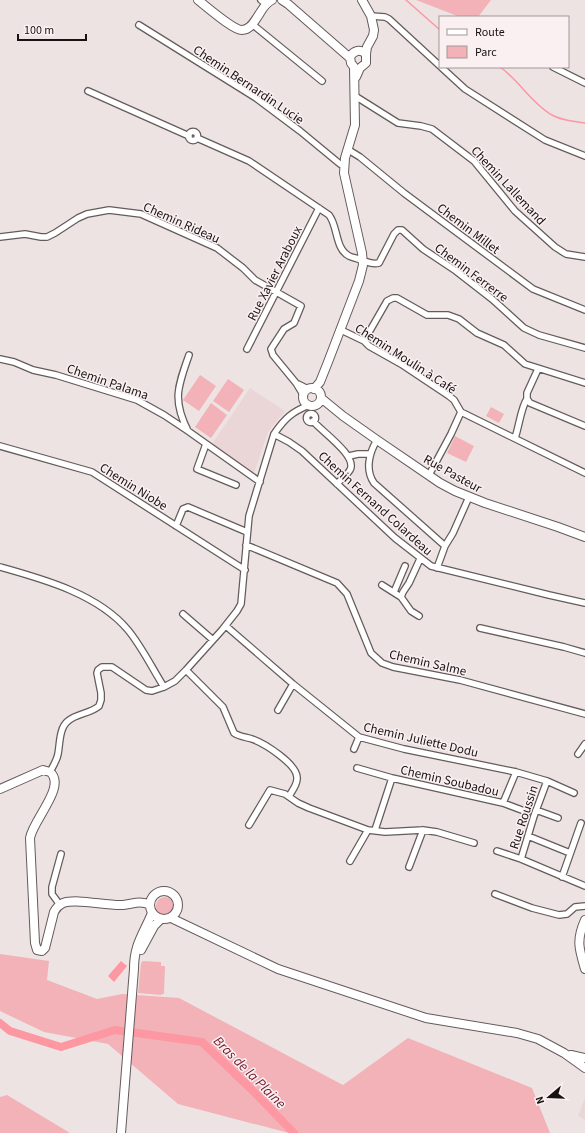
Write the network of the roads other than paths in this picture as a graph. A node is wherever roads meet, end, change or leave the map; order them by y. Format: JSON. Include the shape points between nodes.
{"nodes":[{"id":1,"x":198,"y":0,"type":"edge"},
{"id":2,"x":282,"y":0,"type":"edge"},
{"id":3,"x":362,"y":0,"type":"edge"},
{"id":4,"x":267,"y":1,"type":"edge"},
{"id":5,"x":371,"y":16,"type":"junction"},
{"id":6,"x":139,"y":24,"type":"dead end"},
{"id":7,"x":252,"y":24,"type":"junction"},
{"id":8,"x":365,"y":51,"type":"junction"},
{"id":9,"x":349,"y":55,"type":"junction"},
{"id":10,"x":439,"y":64,"type":"edge"},
{"id":11,"x":357,"y":67,"type":"junction"},
{"id":12,"x":443,"y":68,"type":"edge"},
{"id":13,"x":555,"y":68,"type":"edge"},
{"id":14,"x":322,"y":82,"type":"dead end"},
{"id":15,"x":585,"y":83,"type":"edge"},
{"id":16,"x":88,"y":91,"type":"dead end"},
{"id":17,"x":355,"y":96,"type":"junction"},
{"id":18,"x":348,"y":149,"type":"junction"},
{"id":19,"x":585,"y":156,"type":"edge"},
{"id":20,"x":344,"y":165,"type":"junction"},
{"id":21,"x":319,"y":208,"type":"junction"},
{"id":22,"x":0,"y":237,"type":"edge"},
{"id":23,"x":585,"y":257,"type":"edge"},
{"id":24,"x":363,"y":260,"type":"junction"},
{"id":25,"x":276,"y":292,"type":"junction"},
{"id":26,"x":585,"y":310,"type":"edge"},
{"id":27,"x":341,"y":330,"type":"junction"},
{"id":28,"x":364,"y":341,"type":"junction"},
{"id":29,"x":585,"y":348,"type":"edge"},
{"id":30,"x":247,"y":349,"type":"dead end"},
{"id":31,"x":189,"y":355,"type":"dead end"},
{"id":32,"x":0,"y":359,"type":"edge"},
{"id":33,"x":538,"y":369,"type":"junction"},
{"id":34,"x":585,"y":383,"type":"edge"},
{"id":35,"x":313,"y":395,"type":"junction"},
{"id":36,"x":527,"y":399,"type":"junction"},
{"id":37,"x":461,"y":412,"type":"junction"},
{"id":38,"x":180,"y":413,"type":"junction"},
{"id":39,"x":173,"y":421,"type":"junction"},
{"id":40,"x":313,"y":422,"type":"dead end"},
{"id":41,"x":585,"y":426,"type":"edge"},
{"id":42,"x":188,"y":431,"type":"junction"},
{"id":43,"x":274,"y":434,"type":"junction"},
{"id":44,"x":515,"y":438,"type":"junction"},
{"id":45,"x":377,"y":440,"type":"junction"},
{"id":46,"x":206,"y":444,"type":"junction"},
{"id":47,"x":0,"y":446,"type":"edge"},
{"id":48,"x":370,"y":454,"type":"junction"},
{"id":49,"x":349,"y":456,"type":"junction"},
{"id":50,"x":585,"y":473,"type":"edge"},
{"id":51,"x":429,"y":475,"type":"junction"},
{"id":52,"x":260,"y":482,"type":"junction"},
{"id":53,"x":337,"y":484,"type":"junction"},
{"id":54,"x":236,"y":485,"type":"dead end"},
{"id":55,"x":468,"y":496,"type":"junction"},
{"id":56,"x":176,"y":526,"type":"junction"},
{"id":57,"x":247,"y":532,"type":"junction"},
{"id":58,"x":585,"y":537,"type":"edge"},
{"id":59,"x":246,"y":545,"type":"junction"},
{"id":60,"x":445,"y":546,"type":"junction"},
{"id":61,"x":420,"y":559,"type":"junction"},
{"id":62,"x":405,"y":566,"type":"dead end"},
{"id":63,"x":0,"y":567,"type":"edge"},
{"id":64,"x":437,"y":568,"type":"junction"},
{"id":65,"x":245,"y":570,"type":"junction"},
{"id":66,"x":382,"y":585,"type":"dead end"},
{"id":67,"x":394,"y":592,"type":"junction"},
{"id":68,"x":401,"y":597,"type":"junction"},
{"id":69,"x":585,"y":602,"type":"edge"},
{"id":70,"x":183,"y":614,"type":"dead end"},
{"id":71,"x":418,"y":616,"type":"dead end"},
{"id":72,"x":226,"y":626,"type":"junction"},
{"id":73,"x":480,"y":628,"type":"dead end"},
{"id":74,"x":213,"y":640,"type":"junction"},
{"id":75,"x":585,"y":653,"type":"edge"},
{"id":76,"x":186,"y":670,"type":"junction"},
{"id":77,"x":293,"y":684,"type":"junction"},
{"id":78,"x":164,"y":687,"type":"junction"},
{"id":79,"x":278,"y":710,"type":"dead end"},
{"id":80,"x":585,"y":714,"type":"edge"},
{"id":81,"x":359,"y":737,"type":"junction"},
{"id":82,"x":585,"y":744,"type":"edge"},
{"id":83,"x":354,"y":749,"type":"dead end"},
{"id":84,"x":578,"y":754,"type":"dead end"},
{"id":85,"x":357,"y":768,"type":"dead end"},
{"id":86,"x":50,"y":772,"type":"junction"},
{"id":87,"x":516,"y":772,"type":"junction"},
{"id":88,"x":392,"y":778,"type":"junction"},
{"id":89,"x":547,"y":781,"type":"junction"},
{"id":90,"x":0,"y":789,"type":"edge"},
{"id":91,"x":574,"y":792,"type":"dead end"},
{"id":92,"x":289,"y":796,"type":"junction"},
{"id":93,"x":503,"y":803,"type":"junction"},
{"id":94,"x":536,"y":810,"type":"junction"},
{"id":95,"x":527,"y":812,"type":"dead end"},
{"id":96,"x":558,"y":818,"type":"dead end"},
{"id":97,"x":581,"y":823,"type":"dead end"},
{"id":98,"x":249,"y":825,"type":"dead end"},
{"id":99,"x":368,"y":830,"type":"junction"},
{"id":100,"x":375,"y":830,"type":"junction"},
{"id":101,"x":423,"y":830,"type":"junction"},
{"id":102,"x":528,"y":836,"type":"junction"},
{"id":103,"x":474,"y":843,"type":"dead end"},
{"id":104,"x":497,"y":851,"type":"dead end"},
{"id":105,"x":61,"y":854,"type":"dead end"},
{"id":106,"x":570,"y":854,"type":"junction"},
{"id":107,"x":521,"y":859,"type":"junction"},
{"id":108,"x":350,"y":861,"type":"dead end"},
{"id":109,"x":409,"y":867,"type":"dead end"},
{"id":110,"x":562,"y":876,"type":"junction"},
{"id":111,"x":585,"y":886,"type":"edge"},
{"id":112,"x":495,"y":894,"type":"dead end"},
{"id":113,"x":155,"y":895,"type":"junction"},
{"id":114,"x":127,"y":904,"type":"junction"},
{"id":115,"x":60,"y":905,"type":"junction"},
{"id":116,"x":585,"y":906,"type":"edge"},
{"id":117,"x":151,"y":909,"type":"junction"},
{"id":118,"x":174,"y":915,"type":"junction"},
{"id":119,"x":161,"y":919,"type":"junction"},
{"id":120,"x":585,"y":920,"type":"edge"},
{"id":121,"x":136,"y":948,"type":"junction"},
{"id":122,"x":138,"y":957,"type":"junction"},
{"id":123,"x":585,"y":969,"type":"edge"},
{"id":124,"x":134,"y":970,"type":"junction"},
{"id":125,"x":564,"y":1053,"type":"junction"},
{"id":126,"x":585,"y":1058,"type":"edge"},
{"id":127,"x":585,"y":1063,"type":"edge"},
{"id":128,"x":585,"y":1068,"type":"edge"},
{"id":129,"x":121,"y":1133,"type":"edge"}],
"edges":[{"from":1,"to":7,"type":"main road","via":[[237,29],[247,29]]},
{"from":2,"to":9,"type":"main road"},
{"from":3,"to":5,"type":"main road"},
{"from":4,"to":7,"type":"main road"},
{"from":5,"to":8,"type":"main road","via":[[374,33]]},
{"from":5,"to":10,"type":"street","via":[[389,19]]},
{"from":6,"to":20,"type":"street","name":"Chemin Bernardin Lucie","via":[[239,86]]},
{"from":7,"to":14,"type":"street"},
{"from":8,"to":9,"type":"main road","via":[[358,50]]},
{"from":8,"to":11,"type":"main road","via":[[366,63]]},
{"from":9,"to":11,"type":"main road","via":[[351,63]]},
{"from":11,"to":17,"type":"main road"},
{"from":12,"to":19,"type":"street","via":[[465,89],[545,140]]},
{"from":13,"to":15,"type":"street"},
{"from":16,"to":21,"type":"street","via":[[189,136],[194,132],[197,138],[249,161]]},
{"from":17,"to":18,"type":"main road","via":[[355,126]]},
{"from":17,"to":23,"type":"street","name":"Chemin Lallemand","via":[[398,123],[432,129],[474,161],[515,211],[555,248],[566,254]]},
{"from":18,"to":20,"type":"main road"},
{"from":18,"to":26,"type":"street","name":"Chemin Millet","via":[[533,290]]},
{"from":20,"to":24,"type":"main road"},
{"from":21,"to":24,"type":"street","via":[[332,220],[343,250],[349,256]]},
{"from":21,"to":25,"type":"street","name":"Rue Xavier Araboux"},
{"from":22,"to":25,"type":"street","name":"Chemin Rideau","via":[[25,234],[47,236],[87,214],[109,210],[141,214],[217,248],[255,280]]},
{"from":24,"to":27,"type":"main road","via":[[359,281]]},
{"from":24,"to":29,"type":"street","name":"Chemin Ferrerre","via":[[379,263],[394,234],[402,230],[524,328]]},
{"from":25,"to":30,"type":"street","name":"Rue Xavier Araboux"},
{"from":25,"to":35,"type":"street","name":"Chemin Rideau","via":[[301,306],[294,322],[284,329],[271,349],[275,358],[296,383]]},
{"from":27,"to":28,"type":"street","name":"Chemin Moulin à Café"},
{"from":27,"to":35,"type":"main road"},
{"from":28,"to":33,"type":"street","via":[[387,302],[397,298],[428,315],[448,315],[459,319],[477,333],[504,345],[521,362]]},
{"from":28,"to":37,"type":"street","name":"Chemin Moulin à Café","via":[[449,396]]},
{"from":31,"to":38,"type":"street","via":[[180,378]]},
{"from":32,"to":39,"type":"street","name":"Chemin Palama","via":[[137,400]]},
{"from":33,"to":34,"type":"street"},
{"from":33,"to":36,"type":"street","via":[[526,393]]},
{"from":35,"to":43,"type":"street","via":[[288,416]]},
{"from":35,"to":45,"type":"main road","name":"Rue Pasteur"},
{"from":36,"to":41,"type":"street","via":[[530,403]]},
{"from":36,"to":44,"type":"street"},
{"from":37,"to":44,"type":"street","name":"Chemin Moulin à Café"},
{"from":37,"to":51,"type":"street"},
{"from":38,"to":39,"type":"street"},
{"from":38,"to":42,"type":"street"},
{"from":39,"to":42,"type":"street","name":"Chemin Palama"},
{"from":40,"to":49,"type":"street"},
{"from":42,"to":46,"type":"street","name":"Chemin Palama"},
{"from":43,"to":52,"type":"street"},
{"from":43,"to":53,"type":"street","name":"Chemin Fernand Colardeau","via":[[296,446]]},
{"from":44,"to":50,"type":"street","name":"Chemin Moulin à Café"},
{"from":45,"to":48,"type":"street"},
{"from":45,"to":51,"type":"main road","name":"Rue Pasteur"},
{"from":46,"to":52,"type":"street","name":"Chemin Palama"},
{"from":46,"to":54,"type":"street","via":[[197,469]]},
{"from":47,"to":56,"type":"street","name":"Chemin Niobe","via":[[92,472]]},
{"from":48,"to":49,"type":"street"},
{"from":48,"to":60,"type":"street","via":[[369,472],[374,483]]},
{"from":49,"to":53,"type":"street","via":[[352,465],[350,470]]},
{"from":51,"to":55,"type":"main road","name":"Rue Pasteur"},
{"from":52,"to":57,"type":"street","via":[[249,516]]},
{"from":53,"to":61,"type":"street","name":"Chemin Fernand Colardeau"},
{"from":55,"to":58,"type":"main road","name":"Rue Pasteur"},
{"from":55,"to":60,"type":"street"},
{"from":56,"to":57,"type":"street","via":[[183,509],[188,507]]},
{"from":56,"to":65,"type":"street","name":"Chemin Niobe"},
{"from":57,"to":59,"type":"street"},
{"from":59,"to":65,"type":"street"},
{"from":59,"to":80,"type":"street","name":"Chemin Salme","via":[[337,584],[348,594],[371,653],[382,663],[460,680]]},
{"from":60,"to":64,"type":"street"},
{"from":61,"to":64,"type":"street","name":"Chemin Fernand Colardeau"},
{"from":61,"to":68,"type":"street"},
{"from":62,"to":67,"type":"street"},
{"from":63,"to":78,"type":"street","via":[[51,582],[86,598],[114,616],[138,644]]},
{"from":64,"to":69,"type":"street","name":"Chemin Fernand Colardeau"},
{"from":65,"to":72,"type":"street","via":[[240,604]]},
{"from":66,"to":67,"type":"street"},
{"from":67,"to":68,"type":"street"},
{"from":68,"to":71,"type":"street"},
{"from":70,"to":74,"type":"street"},
{"from":72,"to":74,"type":"street"},
{"from":72,"to":77,"type":"street","name":"Chemin Juliette Dodu"},
{"from":73,"to":75,"type":"street"},
{"from":74,"to":76,"type":"street"},
{"from":76,"to":78,"type":"street"},
{"from":76,"to":92,"type":"street","via":[[223,707],[234,733],[264,744],[292,765],[297,780]]},
{"from":77,"to":79,"type":"street"},
{"from":77,"to":81,"type":"street","name":"Chemin Juliette Dodu"},
{"from":78,"to":86,"type":"street","via":[[146,690],[112,667],[100,668],[97,673],[101,693],[99,706],[66,722],[61,734],[58,756]]},
{"from":81,"to":83,"type":"street"},
{"from":81,"to":87,"type":"street","name":"Chemin Juliette Dodu"},
{"from":82,"to":84,"type":"street"},
{"from":85,"to":88,"type":"street","name":"Chemin Soubadou"},
{"from":86,"to":90,"type":"main road","via":[[39,772]]},
{"from":86,"to":115,"type":"main road","via":[[55,777],[55,788],[32,829],[30,838],[35,943],[38,950],[46,947],[52,916]]},
{"from":87,"to":89,"type":"street","name":"Chemin Juliette Dodu"},
{"from":87,"to":93,"type":"street","name":"Chemin Soubadou"},
{"from":88,"to":93,"type":"street","name":"Chemin Soubadou"},
{"from":88,"to":100,"type":"street","name":"Chemin Soubadou"},
{"from":89,"to":91,"type":"street","name":"Chemin Juliette Dodu"},
{"from":89,"to":94,"type":"street","name":"Rue Roussin"},
{"from":92,"to":98,"type":"street","via":[[270,790]]},
{"from":92,"to":99,"type":"street","via":[[309,808]]},
{"from":93,"to":95,"type":"street","name":"Chemin Soubadou"},
{"from":94,"to":96,"type":"street"},
{"from":94,"to":102,"type":"street","name":"Rue Roussin"},
{"from":97,"to":106,"type":"street"},
{"from":99,"to":100,"type":"street"},
{"from":99,"to":108,"type":"street"},
{"from":100,"to":101,"type":"street"},
{"from":101,"to":103,"type":"street"},
{"from":101,"to":109,"type":"street"},
{"from":102,"to":106,"type":"street"},
{"from":102,"to":107,"type":"street","name":"Rue Roussin"},
{"from":104,"to":107,"type":"street"},
{"from":105,"to":115,"type":"street","via":[[52,887],[52,894]]},
{"from":106,"to":110,"type":"street"},
{"from":107,"to":110,"type":"street"},
{"from":110,"to":111,"type":"street"},
{"from":112,"to":116,"type":"street","via":[[559,915],[567,914],[575,907]]},
{"from":113,"to":114,"type":"main road"},
{"from":113,"to":117,"type":"main road","via":[[151,901]]},
{"from":113,"to":118,"type":"main road","via":[[163,891],[175,896],[178,904]]},
{"from":114,"to":115,"type":"main road","via":[[70,902]]},
{"from":114,"to":117,"type":"main road","via":[[143,902]]},
{"from":117,"to":119,"type":"main road","via":[[156,917]]},
{"from":117,"to":121,"type":"main road"},
{"from":118,"to":119,"type":"main road"},
{"from":118,"to":125,"type":"main road","via":[[187,926],[278,969],[426,1018],[517,1033],[538,1039]]},
{"from":119,"to":122,"type":"main road","via":[[150,932]]},
{"from":120,"to":123,"type":"main road","via":[[578,940]]},
{"from":121,"to":122,"type":"main road"},
{"from":121,"to":124,"type":"main road"},
{"from":122,"to":124,"type":"main road"},
{"from":124,"to":129,"type":"main road"},
{"from":125,"to":126,"type":"main road"},
{"from":125,"to":128,"type":"main road"},
{"from":127,"to":128,"type":"main road"}]}
